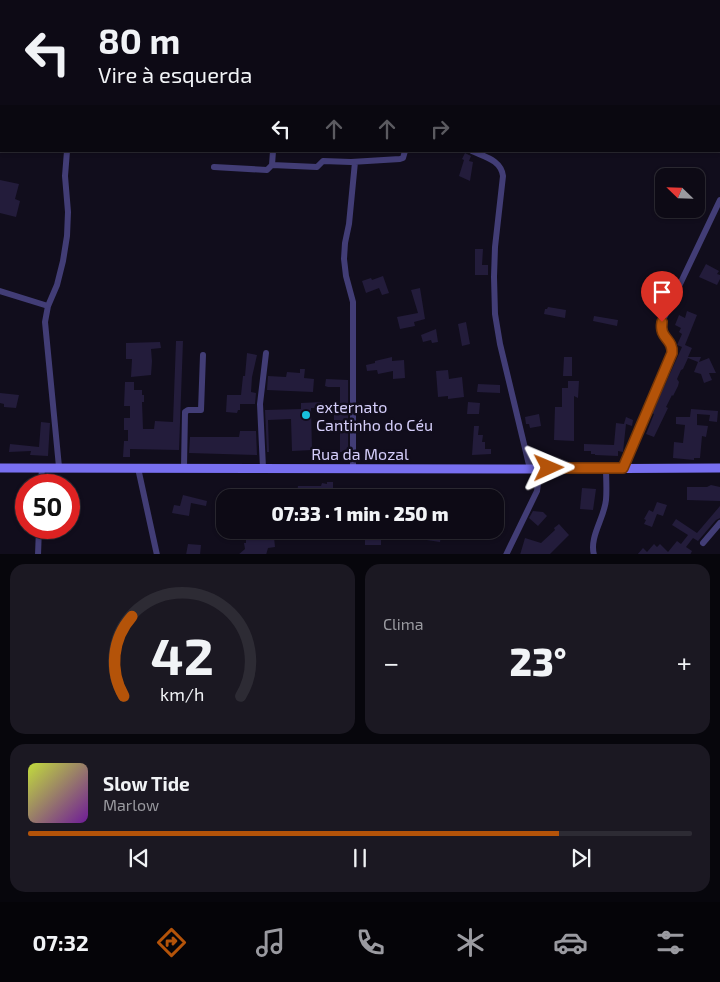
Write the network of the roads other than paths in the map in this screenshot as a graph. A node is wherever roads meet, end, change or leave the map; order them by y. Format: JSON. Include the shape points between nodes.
{"nodes":[{"id":1,"x":67,"y":152,"type":"edge"},
{"id":2,"x":273,"y":152,"type":"edge"},
{"id":3,"x":405,"y":152,"type":"edge"},
{"id":4,"x":474,"y":152,"type":"edge"},
{"id":5,"x":355,"y":162,"type":"junction"},
{"id":6,"x":272,"y":166,"type":"junction"},
{"id":7,"x":214,"y":167,"type":"dead end"},
{"id":8,"x":720,"y":200,"type":"edge"},
{"id":9,"x":0,"y":291,"type":"edge"},
{"id":10,"x":48,"y":306,"type":"junction"},
{"id":11,"x":266,"y":353,"type":"dead end"},
{"id":12,"x":203,"y":355,"type":"dead end"},
{"id":13,"x":42,"y":467,"type":"junction"},
{"id":14,"x":59,"y":467,"type":"junction"},
{"id":15,"x":184,"y":467,"type":"junction"},
{"id":16,"x":0,"y":468,"type":"edge"},
{"id":17,"x":138,"y":468,"type":"junction"},
{"id":18,"x":263,"y":468,"type":"junction"},
{"id":19,"x":353,"y":468,"type":"junction"},
{"id":20,"x":606,"y":468,"type":"junction"},
{"id":21,"x":623,"y":468,"type":"junction"},
{"id":22,"x":720,"y":468,"type":"edge"},
{"id":23,"x":530,"y":469,"type":"junction"},
{"id":24,"x":540,"y":469,"type":"junction"},
{"id":25,"x":42,"y":474,"type":"edge"},
{"id":26,"x":720,"y":522,"type":"edge"},
{"id":27,"x":39,"y":539,"type":"edge"},
{"id":28,"x":703,"y":543,"type":"dead end"},
{"id":29,"x":38,"y":554,"type":"edge"},
{"id":30,"x":157,"y":554,"type":"edge"},
{"id":31,"x":506,"y":554,"type":"edge"},
{"id":32,"x":594,"y":554,"type":"edge"}],
"edges":[{"from":1,"to":10,"type":"street","via":[[67,236],[57,284]]},
{"from":2,"to":6,"type":"street"},
{"from":3,"to":5,"type":"street","via":[[400,159]]},
{"from":4,"to":23,"type":"street","via":[[497,162],[502,169],[495,247],[495,314]]},
{"from":5,"to":6,"type":"street","via":[[323,161],[317,167]]},
{"from":5,"to":19,"type":"street","via":[[344,244],[346,276],[353,302]]},
{"from":6,"to":7,"type":"street","via":[[267,170]]},
{"from":8,"to":21,"type":"street","via":[[662,322],[662,334],[672,344],[672,353]]},
{"from":9,"to":10,"type":"street"},
{"from":10,"to":14,"type":"street","via":[[46,342]]},
{"from":11,"to":18,"type":"street","via":[[260,404]]},
{"from":12,"to":15,"type":"street","via":[[201,410],[185,412]]},
{"from":13,"to":14,"type":"main road","name":"Rua da Mozal"},
{"from":13,"to":16,"type":"main road","name":"Rua da Mozal"},
{"from":13,"to":25,"type":"street"},
{"from":14,"to":17,"type":"main road","name":"Rua da Mozal"},
{"from":15,"to":17,"type":"main road","name":"Rua da Mozal"},
{"from":15,"to":18,"type":"main road","name":"Rua da Mozal"},
{"from":17,"to":30,"type":"street"},
{"from":18,"to":19,"type":"main road","name":"Rua da Mozal"},
{"from":19,"to":23,"type":"main road","name":"Rua da Mozal"},
{"from":20,"to":21,"type":"main road","name":"Rua da Mozal"},
{"from":20,"to":24,"type":"main road","name":"Rua da Mozal"},
{"from":20,"to":32,"type":"street","via":[[606,500],[591,545]]},
{"from":21,"to":22,"type":"main road","name":"Rua da Mozal"},
{"from":23,"to":24,"type":"main road","name":"Rua da Mozal"},
{"from":24,"to":31,"type":"street","via":[[537,491]]},
{"from":26,"to":28,"type":"street"},
{"from":27,"to":29,"type":"street"}]}
